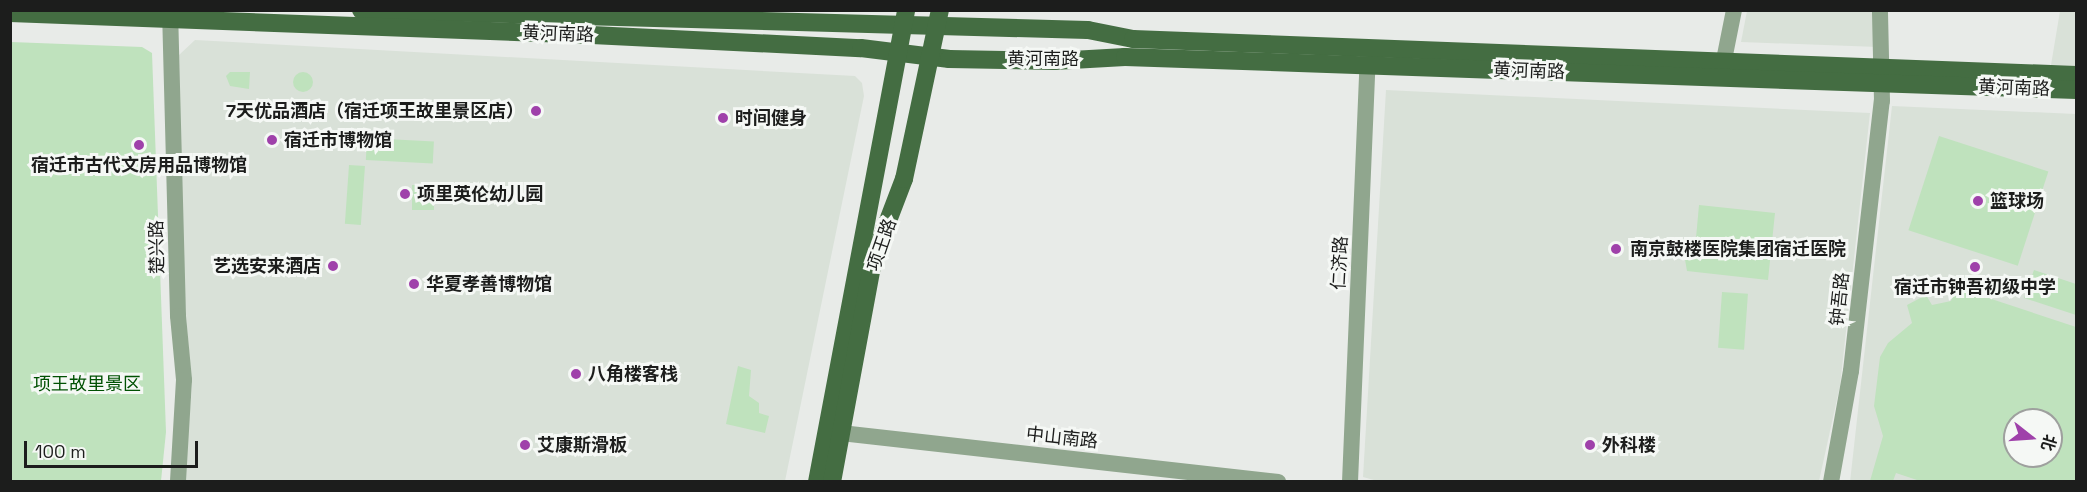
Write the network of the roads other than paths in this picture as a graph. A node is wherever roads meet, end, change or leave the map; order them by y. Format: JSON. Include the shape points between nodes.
{"nodes":[{"id":1,"x":361,"y":10,"type":"edge"},
{"id":2,"x":1734,"y":10,"type":"edge"},
{"id":3,"x":1880,"y":10,"type":"edge"},
{"id":4,"x":10,"y":14,"type":"edge"},
{"id":5,"x":170,"y":15,"type":"edge"},
{"id":6,"x":602,"y":15,"type":"edge"},
{"id":7,"x":904,"y":18,"type":"edge"},
{"id":8,"x":939,"y":18,"type":"edge"},
{"id":9,"x":1368,"y":46,"type":"junction"},
{"id":10,"x":896,"y":52,"type":"junction"},
{"id":11,"x":931,"y":58,"type":"junction"},
{"id":12,"x":1724,"y":60,"type":"junction"},
{"id":13,"x":1368,"y":65,"type":"junction"},
{"id":14,"x":1883,"y":75,"type":"junction"},
{"id":15,"x":2076,"y":75,"type":"edge"},
{"id":16,"x":2076,"y":90,"type":"edge"},
{"id":17,"x":841,"y":433,"type":"junction"},
{"id":18,"x":1125,"y":464,"type":"junction"},
{"id":19,"x":178,"y":482,"type":"edge"},
{"id":20,"x":817,"y":482,"type":"edge"},
{"id":21,"x":832,"y":482,"type":"edge"},
{"id":22,"x":1129,"y":482,"type":"edge"},
{"id":23,"x":1278,"y":482,"type":"edge"},
{"id":24,"x":1350,"y":482,"type":"edge"},
{"id":25,"x":1831,"y":482,"type":"edge"}],
"edges":[{"from":1,"to":6,"type":"main road","name":"黄河南路"},
{"from":2,"to":12,"type":"street"},
{"from":3,"to":14,"type":"street","name":"钟吾路"},
{"from":4,"to":5,"type":"main road","name":"黄河南路"},
{"from":5,"to":10,"type":"main road","name":"黄河南路"},
{"from":5,"to":19,"type":"street","name":"楚兴路","via":[[178,316],[184,380]]},
{"from":6,"to":7,"type":"main road","name":"黄河南路"},
{"from":7,"to":8,"type":"main road","name":"黄河南路"},
{"from":7,"to":10,"type":"main road","name":"项王路"},
{"from":8,"to":9,"type":"main road","name":"黄河南路","via":[[1088,30],[1133,39]]},
{"from":8,"to":11,"type":"main road","name":"项王路"},
{"from":9,"to":12,"type":"main road","name":"黄河南路"},
{"from":9,"to":13,"type":"street","name":"仁济路"},
{"from":10,"to":11,"type":"main road","name":"黄河南路"},
{"from":10,"to":20,"type":"main road","name":"项王路"},
{"from":11,"to":13,"type":"main road","name":"黄河南路","via":[[1054,61],[1125,57]]},
{"from":11,"to":17,"type":"main road","name":"项王路","via":[[898,199],[873,260]]},
{"from":12,"to":14,"type":"main road","name":"黄河南路"},
{"from":13,"to":14,"type":"main road","name":"黄河南路"},
{"from":13,"to":24,"type":"street","name":"仁济路"},
{"from":14,"to":15,"type":"main road","name":"黄河南路"},
{"from":14,"to":16,"type":"main road","name":"黄河南路"},
{"from":14,"to":25,"type":"street","name":"钟吾路","via":[[1851,371]]},
{"from":17,"to":18,"type":"street","name":"中山南路"},
{"from":17,"to":21,"type":"main road","name":"项王路"},
{"from":18,"to":22,"type":"street"},
{"from":18,"to":23,"type":"street","name":"中山南路"}]}
